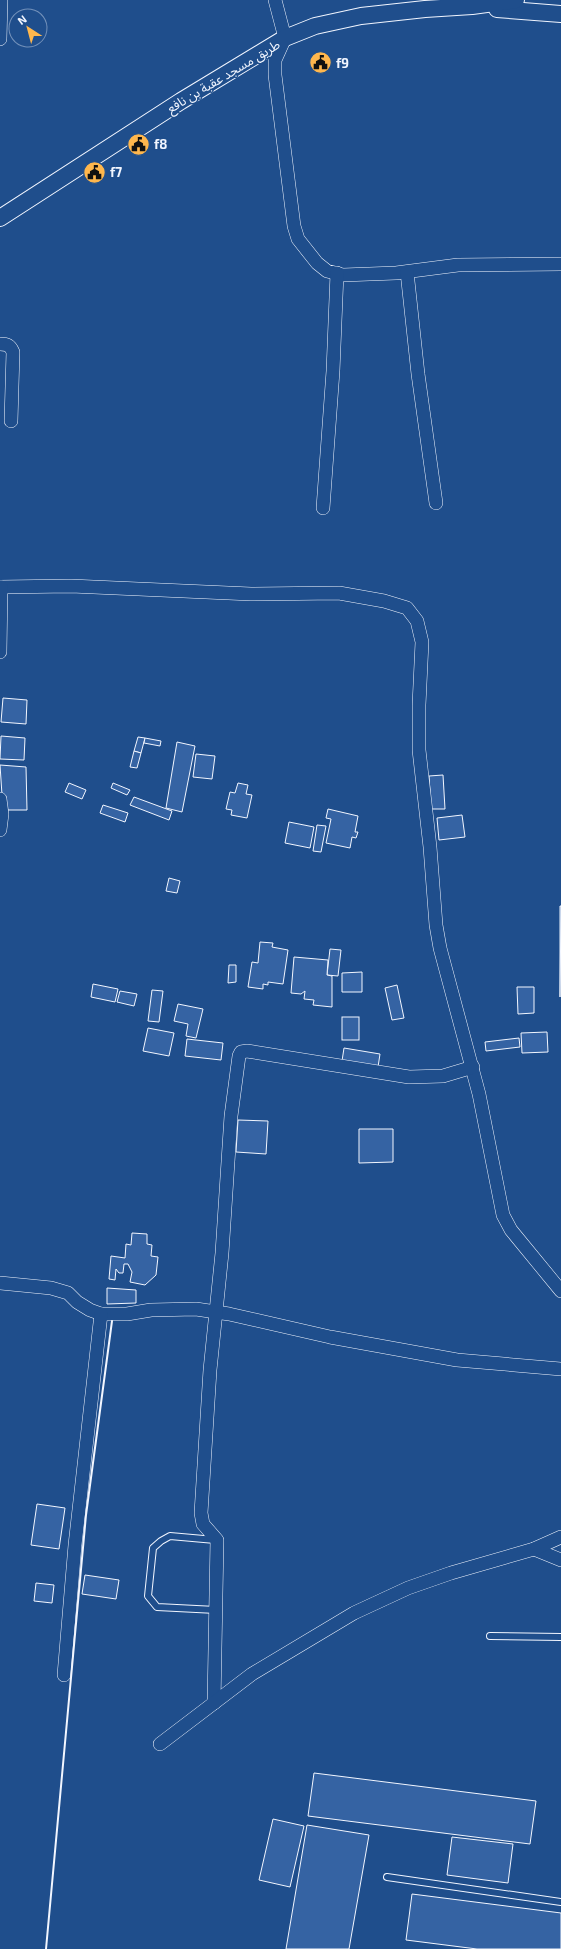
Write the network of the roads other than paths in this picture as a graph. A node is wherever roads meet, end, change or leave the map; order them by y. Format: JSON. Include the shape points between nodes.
{"nodes":[{"id":1,"x":1,"y":0,"type":"edge"},
{"id":2,"x":275,"y":0,"type":"edge"},
{"id":3,"x":516,"y":0,"type":"edge"},
{"id":4,"x":472,"y":6,"type":"junction"},
{"id":5,"x":561,"y":14,"type":"edge"},
{"id":6,"x":285,"y":38,"type":"junction"},
{"id":7,"x":0,"y":39,"type":"edge"},
{"id":8,"x":0,"y":218,"type":"edge"},
{"id":9,"x":561,"y":264,"type":"edge"},
{"id":10,"x":407,"y":272,"type":"junction"},
{"id":11,"x":337,"y":273,"type":"junction"},
{"id":12,"x":0,"y":344,"type":"edge"},
{"id":13,"x":11,"y":421,"type":"dead end"},
{"id":14,"x":436,"y":503,"type":"dead end"},
{"id":15,"x":323,"y":508,"type":"dead end"},
{"id":16,"x":1,"y":587,"type":"edge"},
{"id":17,"x":0,"y":652,"type":"edge"},
{"id":18,"x":0,"y":799,"type":"edge"},
{"id":19,"x":0,"y":830,"type":"edge"},
{"id":20,"x":473,"y":1067,"type":"junction"},
{"id":21,"x":0,"y":1283,"type":"edge"},
{"id":22,"x":561,"y":1291,"type":"edge"},
{"id":23,"x":217,"y":1313,"type":"junction"},
{"id":24,"x":101,"y":1314,"type":"junction"},
{"id":25,"x":561,"y":1369,"type":"edge"},
{"id":26,"x":561,"y":1537,"type":"edge"},
{"id":27,"x":217,"y":1540,"type":"junction"},
{"id":28,"x":534,"y":1550,"type":"junction"},
{"id":29,"x":561,"y":1560,"type":"edge"},
{"id":30,"x":216,"y":1610,"type":"junction"},
{"id":31,"x":490,"y":1636,"type":"dead end"},
{"id":32,"x":561,"y":1637,"type":"edge"},
{"id":33,"x":64,"y":1675,"type":"dead end"},
{"id":34,"x":214,"y":1703,"type":"junction"},
{"id":35,"x":160,"y":1744,"type":"dead end"},
{"id":36,"x":388,"y":1877,"type":"dead end"},
{"id":37,"x":561,"y":1902,"type":"edge"}],
"edges":[{"from":1,"to":7,"type":"street"},
{"from":2,"to":6,"type":"street"},
{"from":3,"to":4,"type":"street","name":"طريق مسجد عقبة بن نافع"},
{"from":4,"to":5,"type":"street","name":"طريق مسجد عقبة بن نافع"},
{"from":4,"to":6,"type":"street","name":"طريق مسجد عقبة بن نافع","via":[[425,8],[361,16],[315,26]]},
{"from":6,"to":8,"type":"street","name":"طريق مسجد عقبة بن نافع","via":[[181,101]]},
{"from":6,"to":11,"type":"street","via":[[275,60],[275,75],[294,226],[298,239],[317,263],[327,271]]},
{"from":9,"to":10,"type":"street","via":[[458,265]]},
{"from":10,"to":11,"type":"street"},
{"from":10,"to":14,"type":"street"},
{"from":11,"to":15,"type":"street"},
{"from":12,"to":13,"type":"street","via":[[7,344],[12,352]]},
{"from":16,"to":17,"type":"street"},
{"from":16,"to":20,"type":"street","via":[[71,586],[251,594],[339,593],[384,601],[407,608],[413,614],[421,632],[422,642],[419,750],[436,925]]},
{"from":18,"to":19,"type":"street"},
{"from":20,"to":22,"type":"street","via":[[504,1219]]},
{"from":20,"to":23,"type":"street","via":[[443,1076],[409,1077],[300,1058],[242,1052],[239,1056],[231,1116],[228,1190]]},
{"from":21,"to":24,"type":"street","via":[[51,1288],[68,1293],[77,1302]]},
{"from":23,"to":24,"type":"street","via":[[189,1310]]},
{"from":23,"to":25,"type":"street","via":[[457,1360]]},
{"from":23,"to":27,"type":"street","via":[[209,1378],[201,1519]]},
{"from":24,"to":33,"type":"street","via":[[75,1545]]},
{"from":26,"to":28,"type":"street"},
{"from":27,"to":30,"type":"street"},
{"from":27,"to":30,"type":"lane","via":[[170,1536],[161,1541],[153,1548],[148,1596],[157,1607]]},
{"from":28,"to":29,"type":"street"},
{"from":28,"to":34,"type":"street","via":[[408,1588],[354,1613],[252,1674]]},
{"from":30,"to":34,"type":"street"},
{"from":31,"to":32,"type":"lane"},
{"from":34,"to":35,"type":"street"},
{"from":36,"to":37,"type":"lane"}]}
